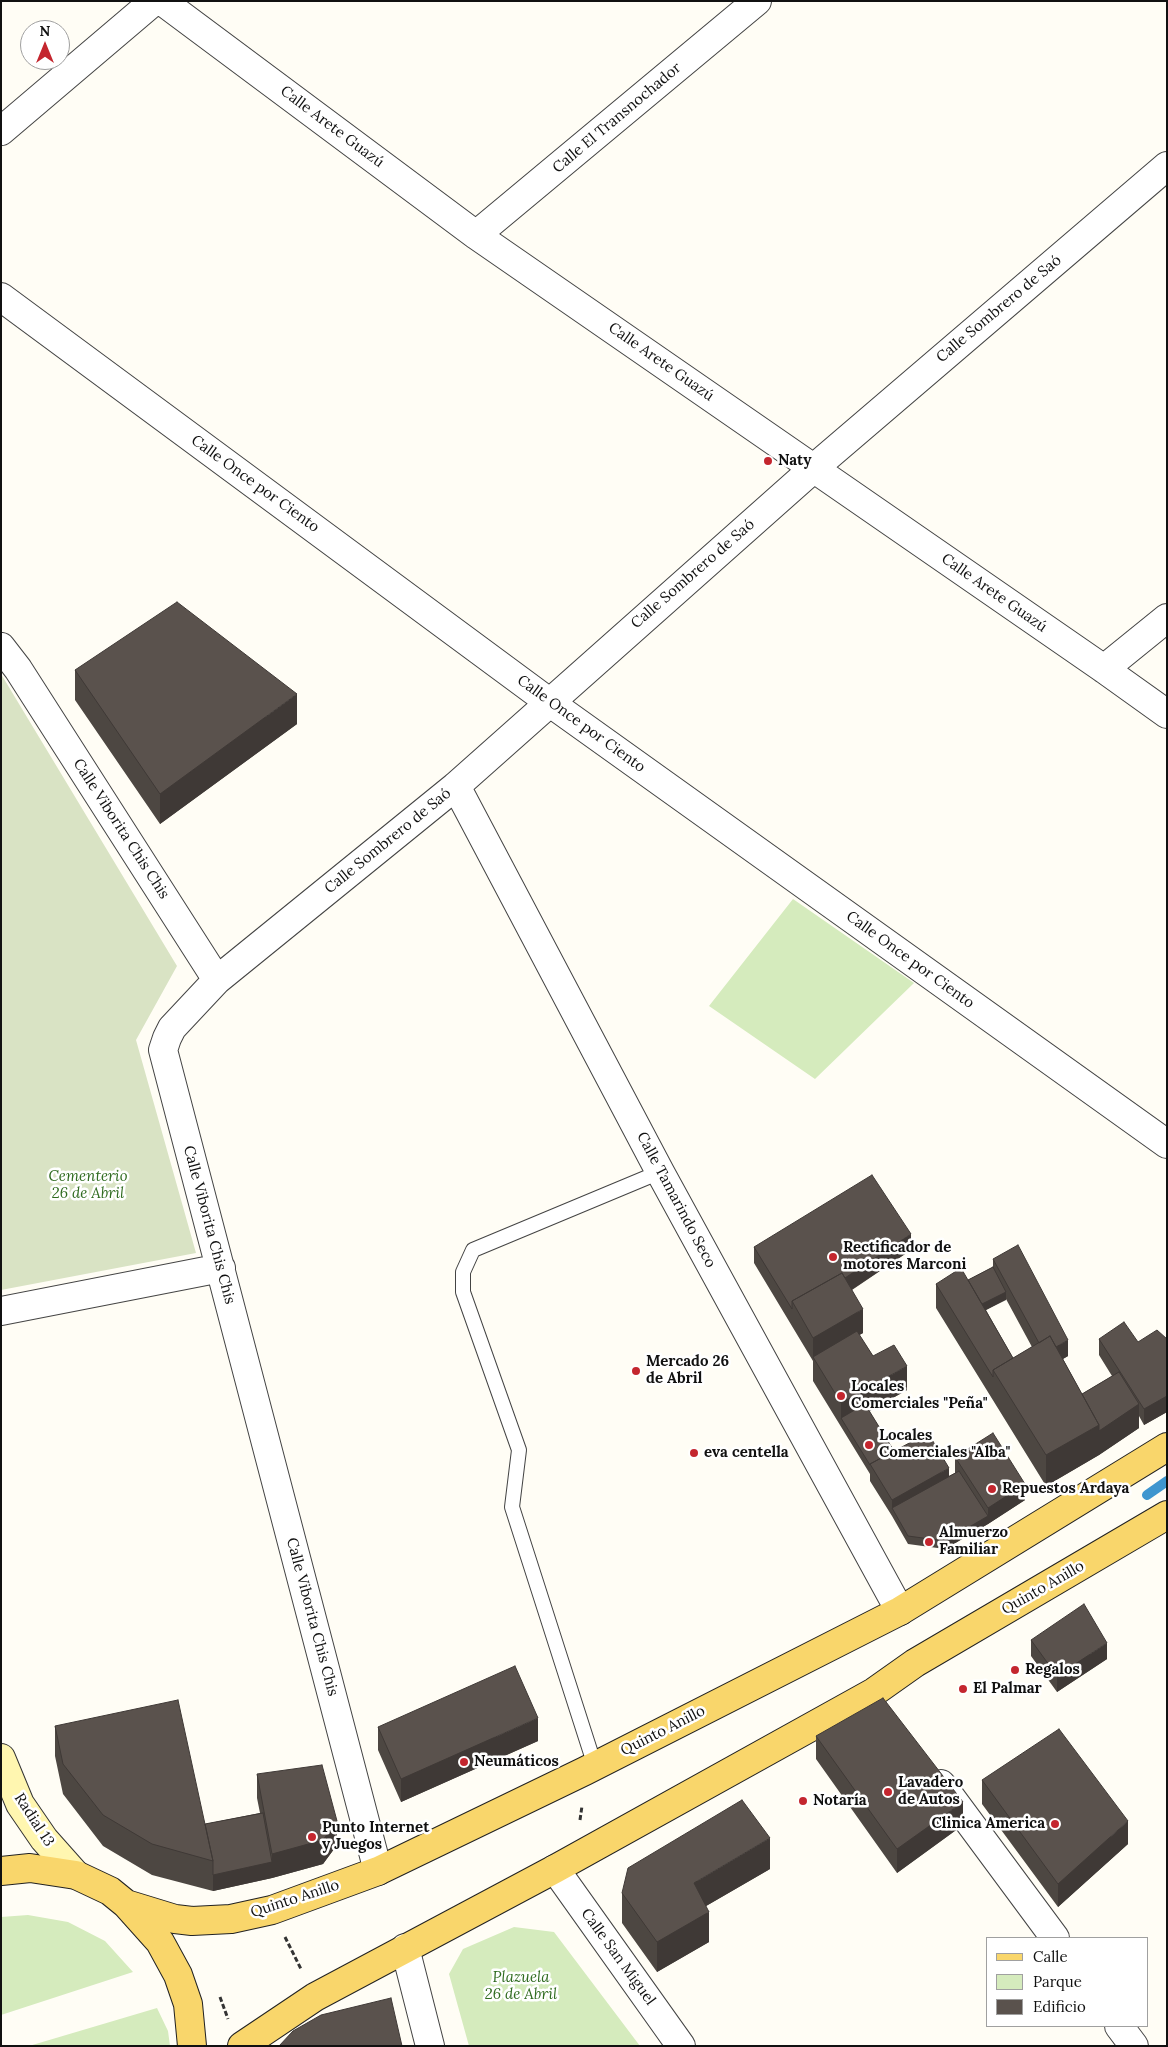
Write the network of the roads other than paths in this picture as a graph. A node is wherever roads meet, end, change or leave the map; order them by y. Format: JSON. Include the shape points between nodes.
{"nodes":[{"id":1,"x":154,"y":1,"type":"edge"},
{"id":2,"x":162,"y":1,"type":"edge"},
{"id":3,"x":757,"y":1,"type":"edge"},
{"id":4,"x":1,"y":131,"type":"edge"},
{"id":5,"x":1167,"y":166,"type":"edge"},
{"id":6,"x":476,"y":235,"type":"junction"},
{"id":7,"x":1,"y":297,"type":"edge"},
{"id":8,"x":814,"y":468,"type":"junction"},
{"id":9,"x":1167,"y":618,"type":"edge"},
{"id":10,"x":1,"y":647,"type":"edge"},
{"id":11,"x":1104,"y":669,"type":"junction"},
{"id":12,"x":549,"y":702,"type":"junction"},
{"id":13,"x":1167,"y":714,"type":"edge"},
{"id":14,"x":456,"y":786,"type":"junction"},
{"id":15,"x":218,"y":980,"type":"junction"},
{"id":16,"x":1167,"y":1144,"type":"edge"},
{"id":17,"x":660,"y":1172,"type":"junction"},
{"id":18,"x":221,"y":1268,"type":"junction"},
{"id":19,"x":1,"y":1311,"type":"edge"},
{"id":20,"x":1167,"y":1447,"type":"edge"},
{"id":21,"x":1167,"y":1515,"type":"edge"},
{"id":22,"x":900,"y":1611,"type":"junction"},
{"id":23,"x":874,"y":1692,"type":"junction"},
{"id":24,"x":891,"y":1716,"type":"edge"},
{"id":25,"x":1,"y":1758,"type":"edge"},
{"id":26,"x":926,"y":1764,"type":"edge"},
{"id":27,"x":590,"y":1769,"type":"junction"},
{"id":28,"x":566,"y":1862,"type":"junction"},
{"id":29,"x":1,"y":1871,"type":"edge"},
{"id":30,"x":378,"y":1871,"type":"junction"},
{"id":31,"x":76,"y":1875,"type":"junction"},
{"id":32,"x":126,"y":1904,"type":"junction"},
{"id":33,"x":1054,"y":1937,"type":"edge"},
{"id":34,"x":405,"y":1948,"type":"junction"},
{"id":35,"x":1121,"y":2027,"type":"edge"},
{"id":36,"x":192,"y":2046,"type":"edge"},
{"id":37,"x":242,"y":2046,"type":"edge"},
{"id":38,"x":430,"y":2046,"type":"edge"},
{"id":39,"x":681,"y":2046,"type":"edge"},
{"id":40,"x":1134,"y":2046,"type":"edge"}],
"edges":[{"from":1,"to":4,"type":"street"},
{"from":2,"to":6,"type":"street","name":"Calle Arete Guazú"},
{"from":3,"to":6,"type":"street","name":"Calle El Transnochador"},
{"from":5,"to":8,"type":"street","name":"Calle Sombrero de Saó"},
{"from":6,"to":8,"type":"street","name":"Calle Arete Guazú"},
{"from":7,"to":12,"type":"street","name":"Calle Once por Ciento"},
{"from":8,"to":11,"type":"street","name":"Calle Arete Guazú"},
{"from":8,"to":12,"type":"street","name":"Calle Sombrero de Saó"},
{"from":9,"to":11,"type":"street"},
{"from":10,"to":15,"type":"street","name":"Calle Viborita Chis Chis"},
{"from":11,"to":13,"type":"street","name":"Calle Arete Guazú"},
{"from":12,"to":14,"type":"street","name":"Calle Sombrero de Saó"},
{"from":12,"to":16,"type":"street","name":"Calle Once por Ciento"},
{"from":14,"to":15,"type":"street","name":"Calle Sombrero de Saó"},
{"from":14,"to":17,"type":"street","name":"Calle Tamarindo Seco"},
{"from":15,"to":18,"type":"street","name":"Calle Viborita Chis Chis","via":[[172,1028],[163,1050]]},
{"from":17,"to":22,"type":"street","name":"Calle Tamarindo Seco"},
{"from":17,"to":27,"type":"lane","via":[[473,1250],[463,1272],[463,1292],[518,1450],[512,1507]]},
{"from":18,"to":19,"type":"street"},
{"from":18,"to":30,"type":"street","name":"Calle Viborita Chis Chis"},
{"from":20,"to":22,"type":"main road","name":"Quinto Anillo"},
{"from":21,"to":23,"type":"main road","name":"Quinto Anillo","via":[[916,1663]]},
{"from":22,"to":27,"type":"main road","name":"Quinto Anillo"},
{"from":23,"to":24,"type":"street"},
{"from":23,"to":28,"type":"main road","name":"Quinto Anillo"},
{"from":25,"to":31,"type":"main road","name":"Radial 13","via":[[18,1801],[44,1840]]},
{"from":26,"to":33,"type":"street"},
{"from":27,"to":30,"type":"main road","name":"Quinto Anillo"},
{"from":28,"to":34,"type":"main road","name":"Quinto Anillo"},
{"from":28,"to":39,"type":"street","name":"Calle San Miguel"},
{"from":29,"to":31,"type":"main road","via":[[30,1868]]},
{"from":30,"to":32,"type":"main road","name":"Quinto Anillo","via":[[272,1910],[231,1919],[175,1919]]},
{"from":31,"to":32,"type":"main road","via":[[110,1891]]},
{"from":32,"to":36,"type":"main road","via":[[160,1942],[178,1975],[188,2004]]},
{"from":34,"to":37,"type":"main road","name":"Quinto Anillo","via":[[315,1997]]},
{"from":34,"to":38,"type":"street"},
{"from":35,"to":40,"type":"street"}]}
